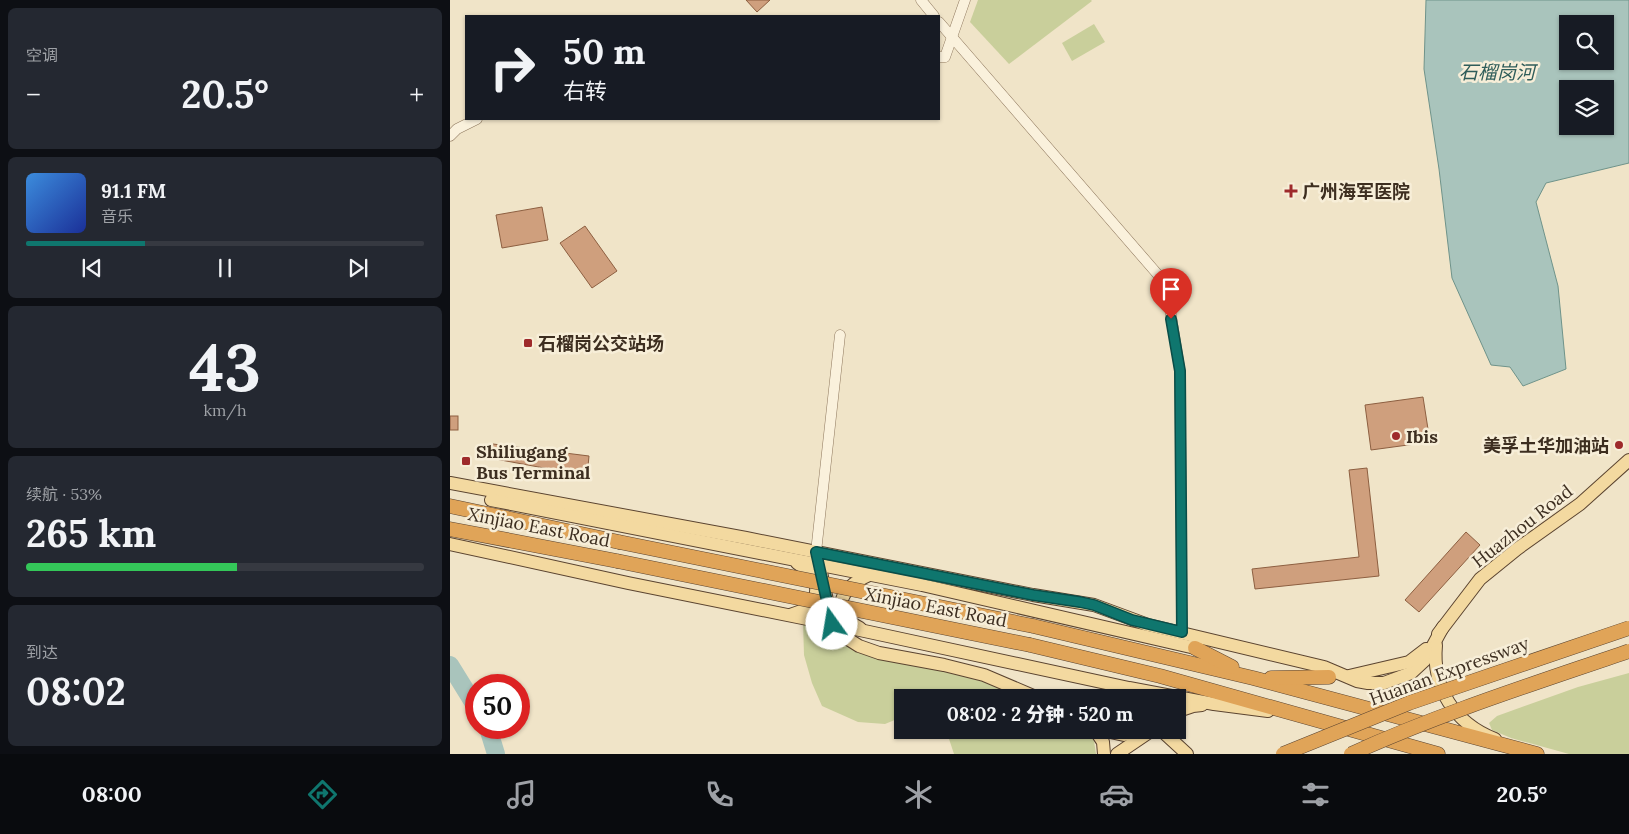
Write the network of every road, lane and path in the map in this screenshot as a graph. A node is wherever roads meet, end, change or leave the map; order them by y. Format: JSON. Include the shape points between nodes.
{"nodes":[{"id":1,"x":921,"y":0,"type":"edge"},
{"id":2,"x":965,"y":0,"type":"edge"},
{"id":3,"x":933,"y":15,"type":"edge"},
{"id":4,"x":940,"y":23,"type":"edge"},
{"id":5,"x":952,"y":38,"type":"junction"},
{"id":6,"x":940,"y":57,"type":"edge"},
{"id":7,"x":475,"y":120,"type":"edge"},
{"id":8,"x":450,"y":136,"type":"edge"},
{"id":9,"x":840,"y":335,"type":"dead end"},
{"id":10,"x":1629,"y":460,"type":"edge"},
{"id":11,"x":450,"y":484,"type":"edge"},
{"id":12,"x":450,"y":492,"type":"edge"},
{"id":13,"x":450,"y":506,"type":"edge"},
{"id":14,"x":450,"y":529,"type":"edge"},
{"id":15,"x":450,"y":544,"type":"edge"},
{"id":16,"x":816,"y":552,"type":"junction"},
{"id":17,"x":793,"y":560,"type":"junction"},
{"id":18,"x":820,"y":565,"type":"junction"},
{"id":19,"x":869,"y":575,"type":"junction"},
{"id":20,"x":790,"y":615,"type":"junction"},
{"id":21,"x":832,"y":624,"type":"junction"},
{"id":22,"x":1443,"y":627,"type":"junction"},
{"id":23,"x":1629,"y":628,"type":"edge"},
{"id":24,"x":870,"y":632,"type":"junction"},
{"id":25,"x":1182,"y":632,"type":"junction"},
{"id":26,"x":1195,"y":648,"type":"joint"},
{"id":27,"x":1629,"y":651,"type":"edge"},
{"id":28,"x":1348,"y":676,"type":"junction"},
{"id":29,"x":1329,"y":677,"type":"joint"},
{"id":30,"x":1252,"y":678,"type":"junction"},
{"id":31,"x":1129,"y":688,"type":"joint"},
{"id":32,"x":1017,"y":689,"type":"edge"},
{"id":33,"x":1214,"y":704,"type":"junction"},
{"id":34,"x":1186,"y":708,"type":"edge"},
{"id":35,"x":1303,"y":715,"type":"junction"},
{"id":36,"x":1380,"y":738,"type":"junction"},
{"id":37,"x":1101,"y":739,"type":"edge"},
{"id":38,"x":1139,"y":739,"type":"edge"},
{"id":39,"x":1171,"y":739,"type":"edge"},
{"id":40,"x":1521,"y":750,"type":"junction"},
{"id":41,"x":1104,"y":754,"type":"edge"},
{"id":42,"x":1117,"y":754,"type":"edge"},
{"id":43,"x":1187,"y":754,"type":"edge"},
{"id":44,"x":1283,"y":754,"type":"edge"},
{"id":45,"x":1351,"y":754,"type":"edge"},
{"id":46,"x":1371,"y":754,"type":"edge"},
{"id":47,"x":1438,"y":754,"type":"edge"},
{"id":48,"x":1537,"y":754,"type":"edge"}],
"edges":[{"from":1,"to":3,"type":"street"},
{"from":2,"to":5,"type":"street"},
{"from":4,"to":5,"type":"street"},
{"from":5,"to":6,"type":"street","via":[[945,57]]},
{"from":5,"to":25,"type":"street","via":[[1166,284],[1180,371]]},
{"from":7,"to":8,"type":"street"},
{"from":9,"to":16,"type":"street"},
{"from":10,"to":22,"type":"main road","name":"Huazhou Road","via":[[1580,504],[1480,580]]},
{"from":11,"to":16,"type":"main road"},
{"from":12,"to":17,"type":"main road"},
{"from":13,"to":30,"type":"highway","name":"Xinjiao East Road","bridge":true,"via":[[1034,626]]},
{"from":14,"to":35,"type":"highway","name":"Xinjiao East Road","bridge":true,"via":[[1030,645]]},
{"from":15,"to":20,"type":"main road"},
{"from":16,"to":18,"type":"main road"},
{"from":16,"to":25,"type":"main road","via":[[1094,605],[1132,620]]},
{"from":17,"to":18,"type":"main road"},
{"from":17,"to":20,"type":"main road","via":[[808,569],[816,594],[808,607]]},
{"from":18,"to":19,"type":"main road"},
{"from":18,"to":21,"type":"main road"},
{"from":19,"to":24,"type":"main road","via":[[845,591],[841,608],[850,622]]},
{"from":19,"to":26,"type":"main road","via":[[1011,604]]},
{"from":20,"to":21,"type":"main road"},
{"from":21,"to":24,"type":"main road"},
{"from":21,"to":32,"type":"main road","via":[[840,634],[859,646],[984,675]]},
{"from":22,"to":28,"type":"main road","name":"Huazhou Road","via":[[1432,643],[1408,662]]},
{"from":22,"to":40,"type":"main road","via":[[1436,645],[1435,661],[1440,685],[1449,705],[1464,721],[1488,736]]},
{"from":23,"to":44,"type":"highway","name":"Huanan Expressway","bridge":true,"via":[[1409,703]]},
{"from":24,"to":31,"type":"main road"},
{"from":25,"to":28,"type":"main road"},
{"from":26,"to":30,"type":"highway"},
{"from":27,"to":45,"type":"highway","bridge":true,"via":[[1441,717]]},
{"from":28,"to":29,"type":"main road","name":"Huazhou Road"},
{"from":29,"to":30,"type":"highway"},
{"from":30,"to":40,"type":"highway"},
{"from":31,"to":33,"type":"main road"},
{"from":33,"to":34,"type":"main road"},
{"from":33,"to":35,"type":"main road"},
{"from":35,"to":36,"type":"highway","name":"Xinjiao East Road"},
{"from":36,"to":46,"type":"street"},
{"from":36,"to":47,"type":"highway","name":"Xinjiao East Road"},
{"from":37,"to":41,"type":"main road"},
{"from":38,"to":42,"type":"main road"},
{"from":39,"to":43,"type":"main road"},
{"from":40,"to":48,"type":"highway"}]}
